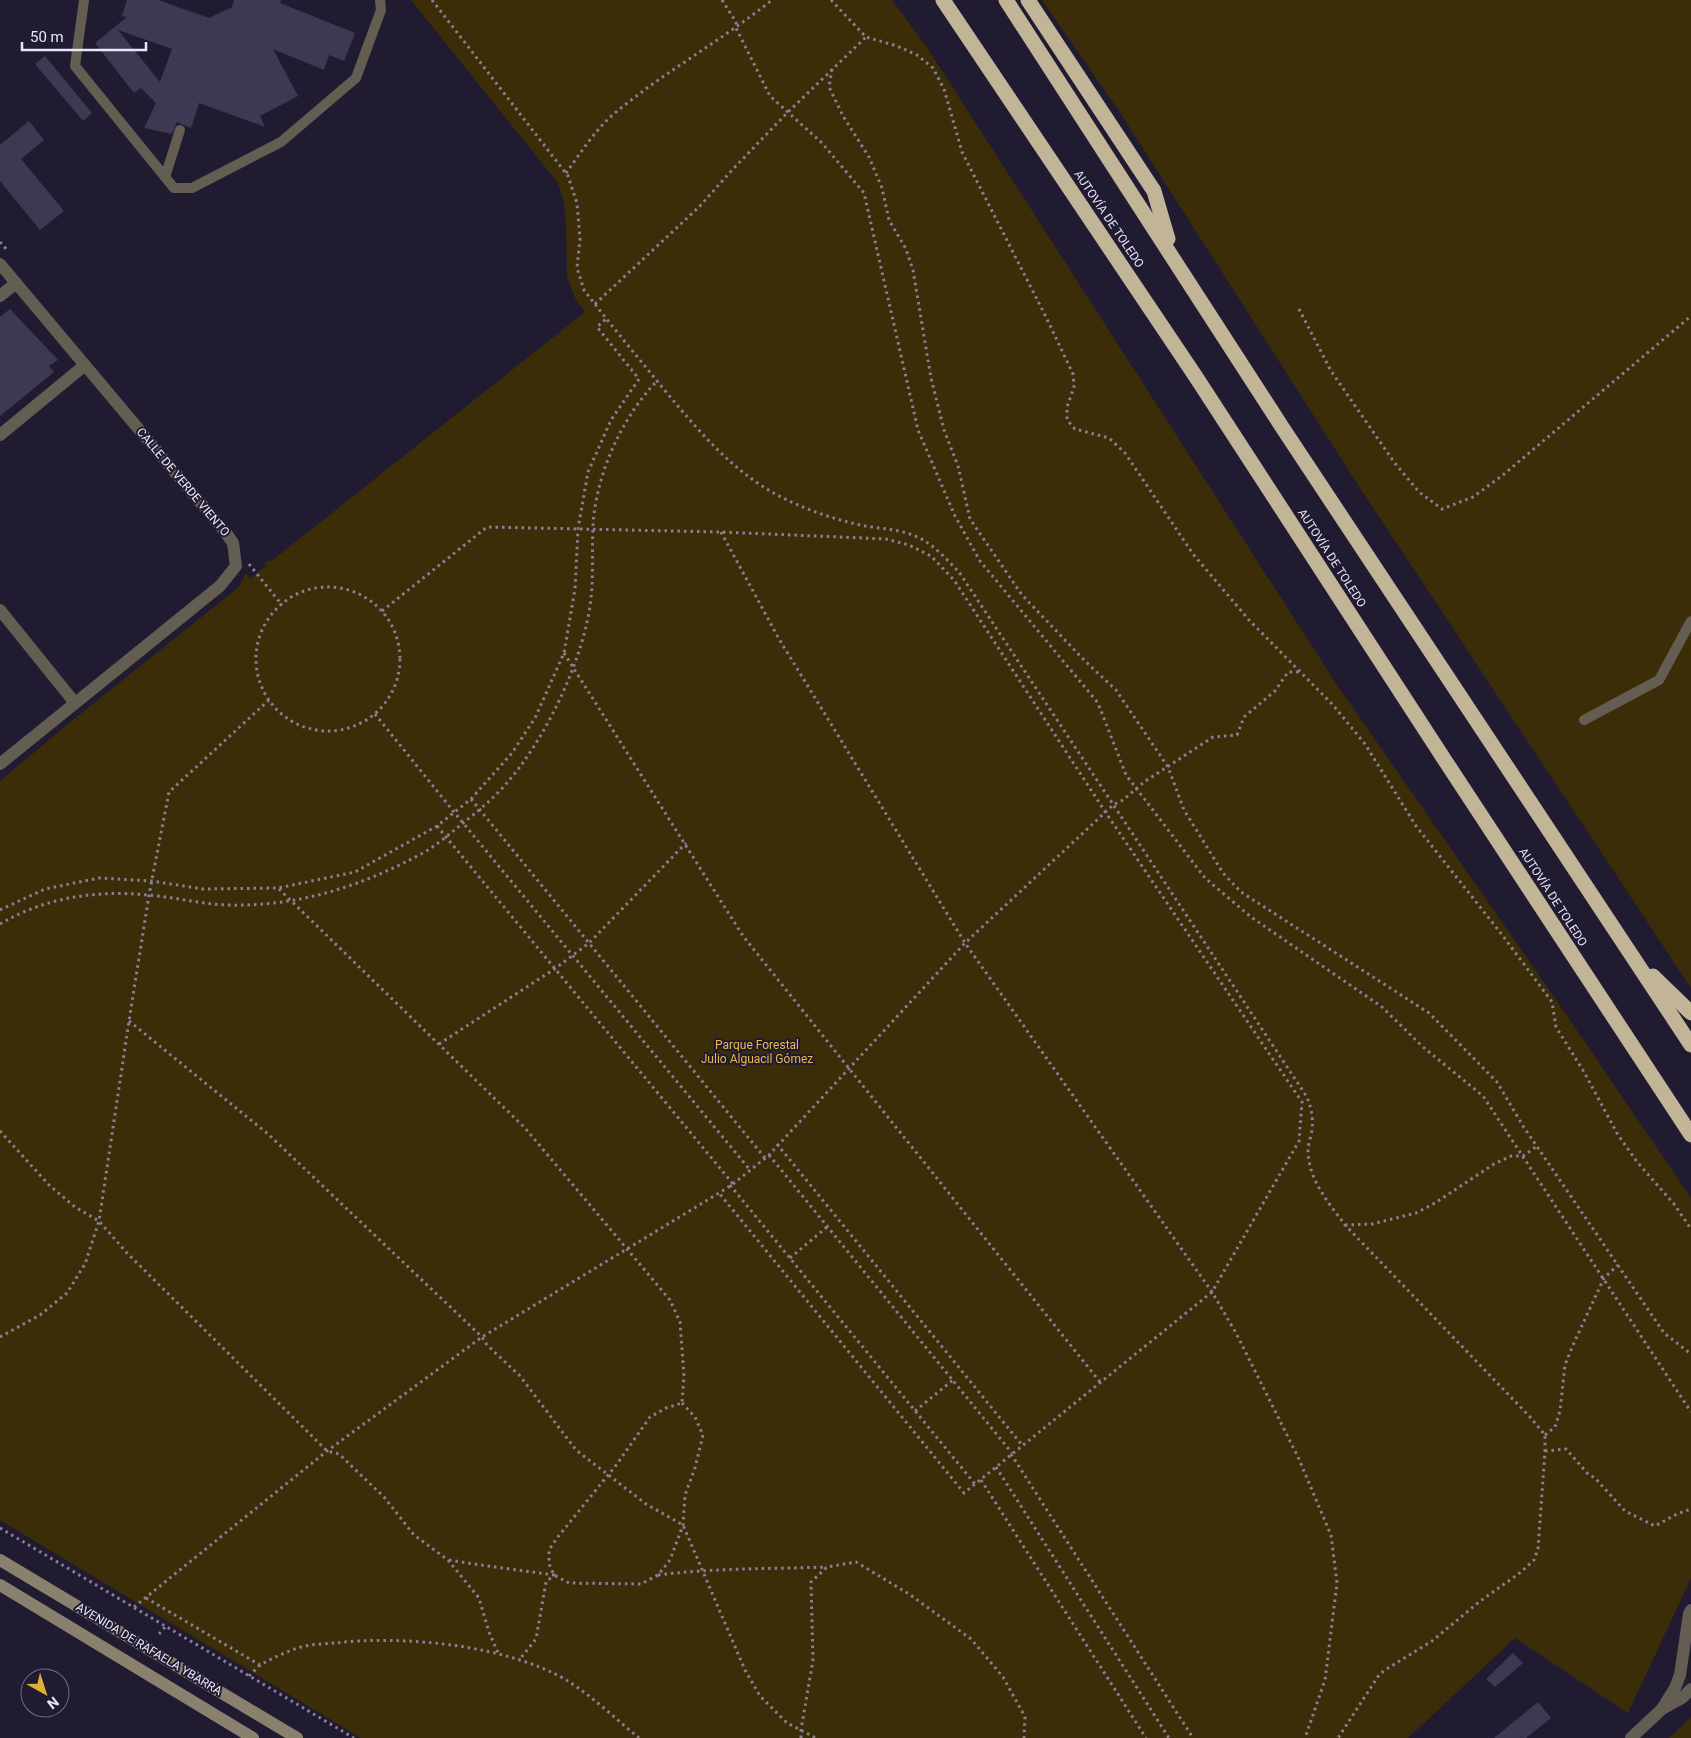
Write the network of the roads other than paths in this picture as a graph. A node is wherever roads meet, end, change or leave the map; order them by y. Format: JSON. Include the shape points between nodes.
{"nodes":[{"id":1,"x":84,"y":0,"type":"edge"},
{"id":2,"x":380,"y":0,"type":"edge"},
{"id":3,"x":943,"y":0,"type":"edge"},
{"id":4,"x":1006,"y":0,"type":"edge"},
{"id":5,"x":1028,"y":0,"type":"edge"},
{"id":6,"x":180,"y":130,"type":"dead end"},
{"id":7,"x":165,"y":177,"type":"junction"},
{"id":8,"x":1174,"y":258,"type":"junction"},
{"id":9,"x":0,"y":264,"type":"edge"},
{"id":10,"x":16,"y":283,"type":"junction"},
{"id":11,"x":0,"y":296,"type":"edge"},
{"id":12,"x":85,"y":365,"type":"junction"},
{"id":13,"x":0,"y":435,"type":"edge"},
{"id":14,"x":0,"y":610,"type":"edge"},
{"id":15,"x":1691,"y":620,"type":"edge"},
{"id":16,"x":75,"y":703,"type":"junction"},
{"id":17,"x":1584,"y":720,"type":"dead end"},
{"id":18,"x":0,"y":764,"type":"edge"},
{"id":19,"x":1636,"y":960,"type":"junction"},
{"id":20,"x":1691,"y":1013,"type":"edge"},
{"id":21,"x":1691,"y":1046,"type":"edge"},
{"id":22,"x":1691,"y":1134,"type":"edge"},
{"id":23,"x":0,"y":1560,"type":"edge"},
{"id":24,"x":0,"y":1585,"type":"edge"},
{"id":25,"x":1691,"y":1610,"type":"edge"},
{"id":26,"x":1691,"y":1689,"type":"edge"},
{"id":27,"x":1662,"y":1709,"type":"junction"},
{"id":28,"x":253,"y":1738,"type":"edge"},
{"id":29,"x":297,"y":1738,"type":"edge"},
{"id":30,"x":1631,"y":1738,"type":"edge"}],
"edges":[{"from":1,"to":7,"type":"lane","via":[[75,66]]},
{"from":2,"to":7,"type":"lane","via":[[381,10],[356,78],[281,142],[192,188],[174,188]]},
{"from":3,"to":22,"type":"highway","name":"AUTOVÍA DE TOLEDO","via":[[1196,378]]},
{"from":4,"to":8,"type":"highway"},
{"from":5,"to":8,"type":"highway","via":[[1154,191]]},
{"from":6,"to":7,"type":"lane"},
{"from":8,"to":19,"type":"highway","via":[[1282,427]]},
{"from":9,"to":10,"type":"street","name":"CALLE DE VERDE VIENTO"},
{"from":10,"to":11,"type":"street"},
{"from":10,"to":12,"type":"street","name":"CALLE DE VERDE VIENTO"},
{"from":12,"to":13,"type":"street"},
{"from":12,"to":16,"type":"street","name":"CALLE DE VERDE VIENTO","via":[[226,533],[233,543],[236,566],[220,586]]},
{"from":14,"to":16,"type":"street"},
{"from":15,"to":17,"type":"lane","via":[[1659,680]]},
{"from":16,"to":18,"type":"street","name":"CALLE DE VERDE VIENTO"},
{"from":19,"to":20,"type":"highway"},
{"from":19,"to":21,"type":"highway"},
{"from":23,"to":29,"type":"main road","name":"AVENIDA DE RAFAELA YBARRA"},
{"from":24,"to":28,"type":"main road","name":"AVENIDA DE RAFAELA YBARRA"},
{"from":25,"to":27,"type":"street","via":[[1680,1675]]},
{"from":26,"to":27,"type":"street"},
{"from":27,"to":30,"type":"street"}]}
